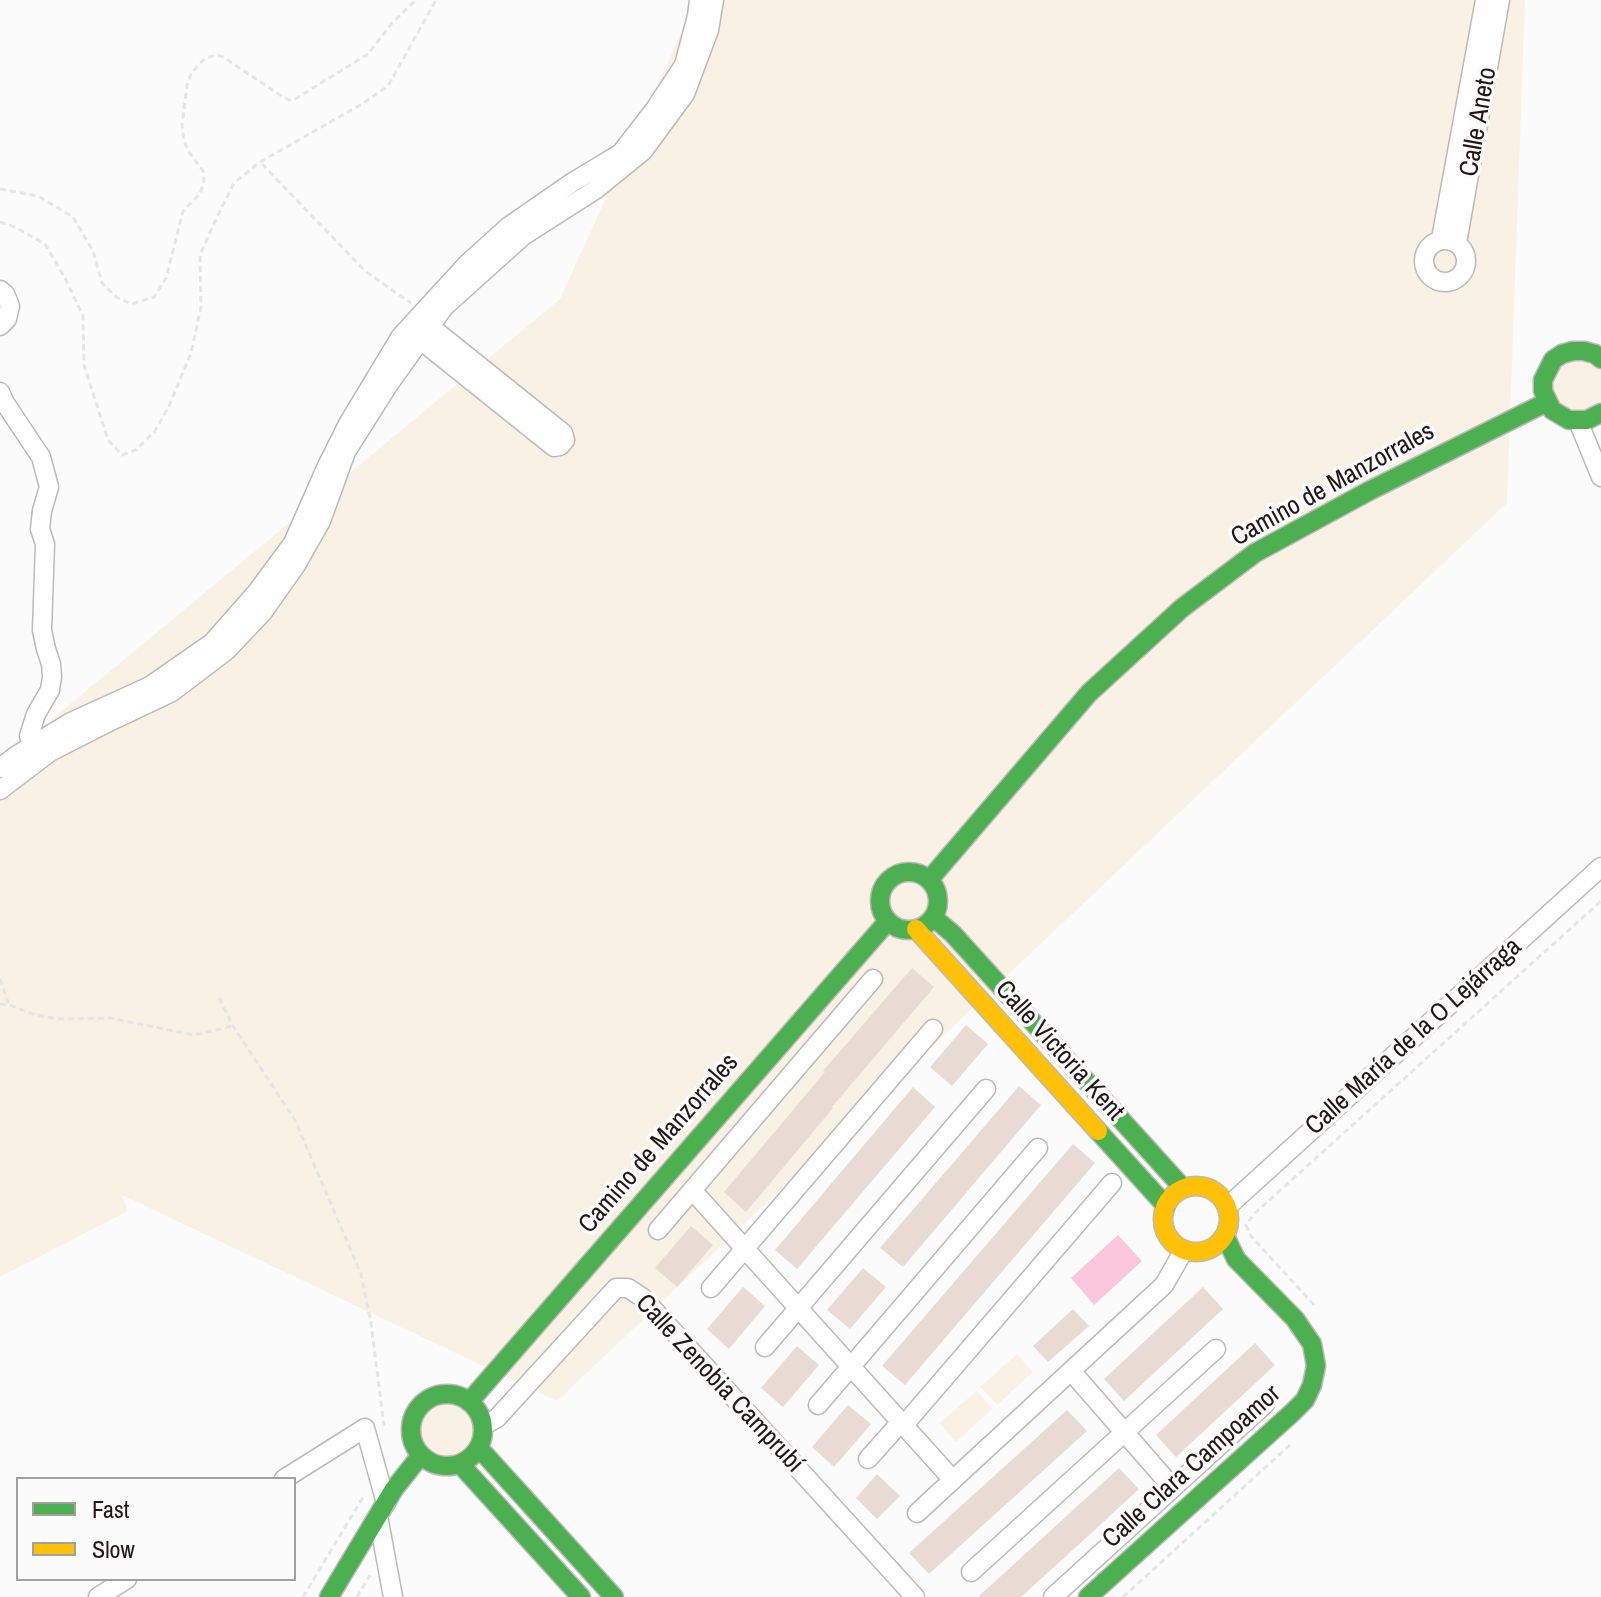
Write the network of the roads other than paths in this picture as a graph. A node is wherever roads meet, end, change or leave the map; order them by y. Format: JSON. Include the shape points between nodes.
{"nodes":[{"id":1,"x":699,"y":0,"type":"edge"},
{"id":2,"x":714,"y":0,"type":"edge"},
{"id":3,"x":1485,"y":0,"type":"edge"},
{"id":4,"x":1500,"y":0,"type":"edge"},
{"id":5,"x":0,"y":290,"type":"edge"},
{"id":6,"x":420,"y":325,"type":"junction"},
{"id":7,"x":0,"y":326,"type":"edge"},
{"id":8,"x":1601,"y":359,"type":"edge"},
{"id":9,"x":0,"y":392,"type":"edge"},
{"id":10,"x":1547,"y":402,"type":"junction"},
{"id":11,"x":1601,"y":413,"type":"edge"},
{"id":12,"x":1578,"y":421,"type":"junction"},
{"id":13,"x":1601,"y":477,"type":"edge"},
{"id":14,"x":38,"y":751,"type":"junction"},
{"id":15,"x":0,"y":768,"type":"edge"},
{"id":16,"x":0,"y":790,"type":"edge"},
{"id":17,"x":1601,"y":867,"type":"edge"},
{"id":18,"x":929,"y":880,"type":"junction"},
{"id":19,"x":933,"y":917,"type":"junction"},
{"id":20,"x":888,"y":921,"type":"junction"},
{"id":21,"x":916,"y":929,"type":"junction"},
{"id":22,"x":873,"y":979,"type":"dead end"},
{"id":23,"x":933,"y":1029,"type":"dead end"},
{"id":24,"x":986,"y":1089,"type":"dead end"},
{"id":25,"x":1038,"y":1148,"type":"dead end"},
{"id":26,"x":1112,"y":1183,"type":"dead end"},
{"id":27,"x":1183,"y":1188,"type":"junction"},
{"id":28,"x":692,"y":1190,"type":"junction"},
{"id":29,"x":1166,"y":1206,"type":"junction"},
{"id":30,"x":1227,"y":1207,"type":"junction"},
{"id":31,"x":658,"y":1230,"type":"dead end"},
{"id":32,"x":1225,"y":1236,"type":"junction"},
{"id":33,"x":744,"y":1248,"type":"junction"},
{"id":34,"x":1184,"y":1250,"type":"junction"},
{"id":35,"x":1210,"y":1250,"type":"junction"},
{"id":36,"x":1236,"y":1259,"type":"junction"},
{"id":37,"x":711,"y":1288,"type":"dead end"},
{"id":38,"x":798,"y":1308,"type":"junction"},
{"id":39,"x":765,"y":1347,"type":"dead end"},
{"id":40,"x":1216,"y":1349,"type":"dead end"},
{"id":41,"x":851,"y":1367,"type":"junction"},
{"id":42,"x":1071,"y":1371,"type":"junction"},
{"id":43,"x":469,"y":1402,"type":"junction"},
{"id":44,"x":1265,"y":1404,"type":"dead end"},
{"id":45,"x":818,"y":1405,"type":"dead end"},
{"id":46,"x":902,"y":1424,"type":"junction"},
{"id":47,"x":483,"y":1426,"type":"junction"},
{"id":48,"x":1125,"y":1432,"type":"junction"},
{"id":49,"x":479,"y":1448,"type":"junction"},
{"id":50,"x":421,"y":1455,"type":"junction"},
{"id":51,"x":868,"y":1459,"type":"dead end"},
{"id":52,"x":460,"y":1464,"type":"junction"},
{"id":53,"x":287,"y":1477,"type":"edge"},
{"id":54,"x":953,"y":1480,"type":"junction"},
{"id":55,"x":1173,"y":1488,"type":"junction"},
{"id":56,"x":382,"y":1509,"type":"junction"},
{"id":57,"x":917,"y":1513,"type":"dead end"},
{"id":58,"x":971,"y":1572,"type":"dead end"},
{"id":59,"x":124,"y":1581,"type":"edge"},
{"id":60,"x":98,"y":1597,"type":"edge"},
{"id":61,"x":329,"y":1597,"type":"edge"},
{"id":62,"x":393,"y":1597,"type":"edge"},
{"id":63,"x":581,"y":1597,"type":"edge"},
{"id":64,"x":614,"y":1597,"type":"edge"},
{"id":65,"x":915,"y":1597,"type":"edge"},
{"id":66,"x":1053,"y":1597,"type":"edge"},
{"id":67,"x":1088,"y":1597,"type":"edge"}],
"edges":[{"from":1,"to":6,"type":"street","via":[[684,65],[621,153],[508,227],[467,264]]},
{"from":2,"to":6,"type":"street","via":[[709,30],[685,94],[643,151],[595,190],[523,236]]},
{"from":3,"to":4,"type":"street","name":"Calle Aneto","via":[[1449,241]]},
{"from":5,"to":7,"type":"street","via":[[10,306]]},
{"from":6,"to":6,"type":"street","via":[[554,447],[565,440],[563,433]]},
{"from":6,"to":14,"type":"street","via":[[401,336],[348,424],[293,543],[212,643],[150,686],[71,722]]},
{"from":8,"to":10,"type":"street","via":[[1573,351],[1553,360],[1543,380]]},
{"from":9,"to":14,"type":"street","via":[[41,457],[49,487],[40,529],[45,544],[42,630],[52,677],[29,736]]},
{"from":10,"to":12,"type":"street","via":[[1560,416]]},
{"from":10,"to":18,"type":"street","name":"Camino de Manzorrales","via":[[1255,553],[1182,608],[1089,693]]},
{"from":11,"to":12,"type":"street"},
{"from":12,"to":13,"type":"street"},
{"from":14,"to":15,"type":"street"},
{"from":14,"to":16,"type":"street"},
{"from":17,"to":30,"type":"street","name":"Calle María de la O Lejárraga"},
{"from":18,"to":19,"type":"street","via":[[938,898]]},
{"from":18,"to":20,"type":"street","via":[[911,872],[885,884],[880,903]]},
{"from":19,"to":21,"type":"street"},
{"from":19,"to":27,"type":"street","name":"Calle Victoria Kent"},
{"from":20,"to":21,"type":"street","via":[[901,929]]},
{"from":20,"to":43,"type":"street","name":"Camino de Manzorrales"},
{"from":21,"to":29,"type":"street","name":"Calle Victoria Kent"},
{"from":22,"to":28,"type":"street"},
{"from":23,"to":33,"type":"street"},
{"from":24,"to":38,"type":"street"},
{"from":25,"to":41,"type":"street"},
{"from":26,"to":46,"type":"street"},
{"from":27,"to":29,"type":"street"},
{"from":27,"to":30,"type":"street","via":[[1214,1191]]},
{"from":28,"to":31,"type":"street"},
{"from":28,"to":33,"type":"street"},
{"from":29,"to":34,"type":"street","via":[[1168,1236]]},
{"from":30,"to":32,"type":"street"},
{"from":32,"to":35,"type":"street"},
{"from":32,"to":36,"type":"street"},
{"from":33,"to":37,"type":"street"},
{"from":33,"to":38,"type":"street"},
{"from":34,"to":35,"type":"street"},
{"from":34,"to":42,"type":"street","via":[[1164,1285]]},
{"from":35,"to":36,"type":"street"},
{"from":36,"to":67,"type":"street","name":"Calle Clara Campoamor","via":[[1312,1344],[1312,1385],[1293,1412]]},
{"from":38,"to":39,"type":"street"},
{"from":38,"to":41,"type":"street"},
{"from":40,"to":48,"type":"street"},
{"from":41,"to":45,"type":"street"},
{"from":41,"to":46,"type":"street"},
{"from":42,"to":48,"type":"street"},
{"from":42,"to":54,"type":"street"},
{"from":43,"to":47,"type":"street"},
{"from":43,"to":50,"type":"street","via":[[447,1394],[417,1410],[411,1433]]},
{"from":44,"to":55,"type":"street"},
{"from":46,"to":51,"type":"street"},
{"from":46,"to":54,"type":"street"},
{"from":47,"to":49,"type":"street"},
{"from":47,"to":65,"type":"street","name":"Calle Zenobia Camprubí","via":[[497,1418],[616,1288],[628,1288],[643,1298]]},
{"from":48,"to":55,"type":"street"},
{"from":48,"to":58,"type":"street"},
{"from":49,"to":52,"type":"street"},
{"from":49,"to":64,"type":"street"},
{"from":50,"to":52,"type":"street","via":[[439,1465]]},
{"from":50,"to":56,"type":"street"},
{"from":52,"to":63,"type":"street"},
{"from":53,"to":56,"type":"street","via":[[365,1428]]},
{"from":54,"to":57,"type":"street"},
{"from":55,"to":66,"type":"street"},
{"from":56,"to":61,"type":"street"},
{"from":56,"to":62,"type":"street"},
{"from":59,"to":60,"type":"street"}]}
